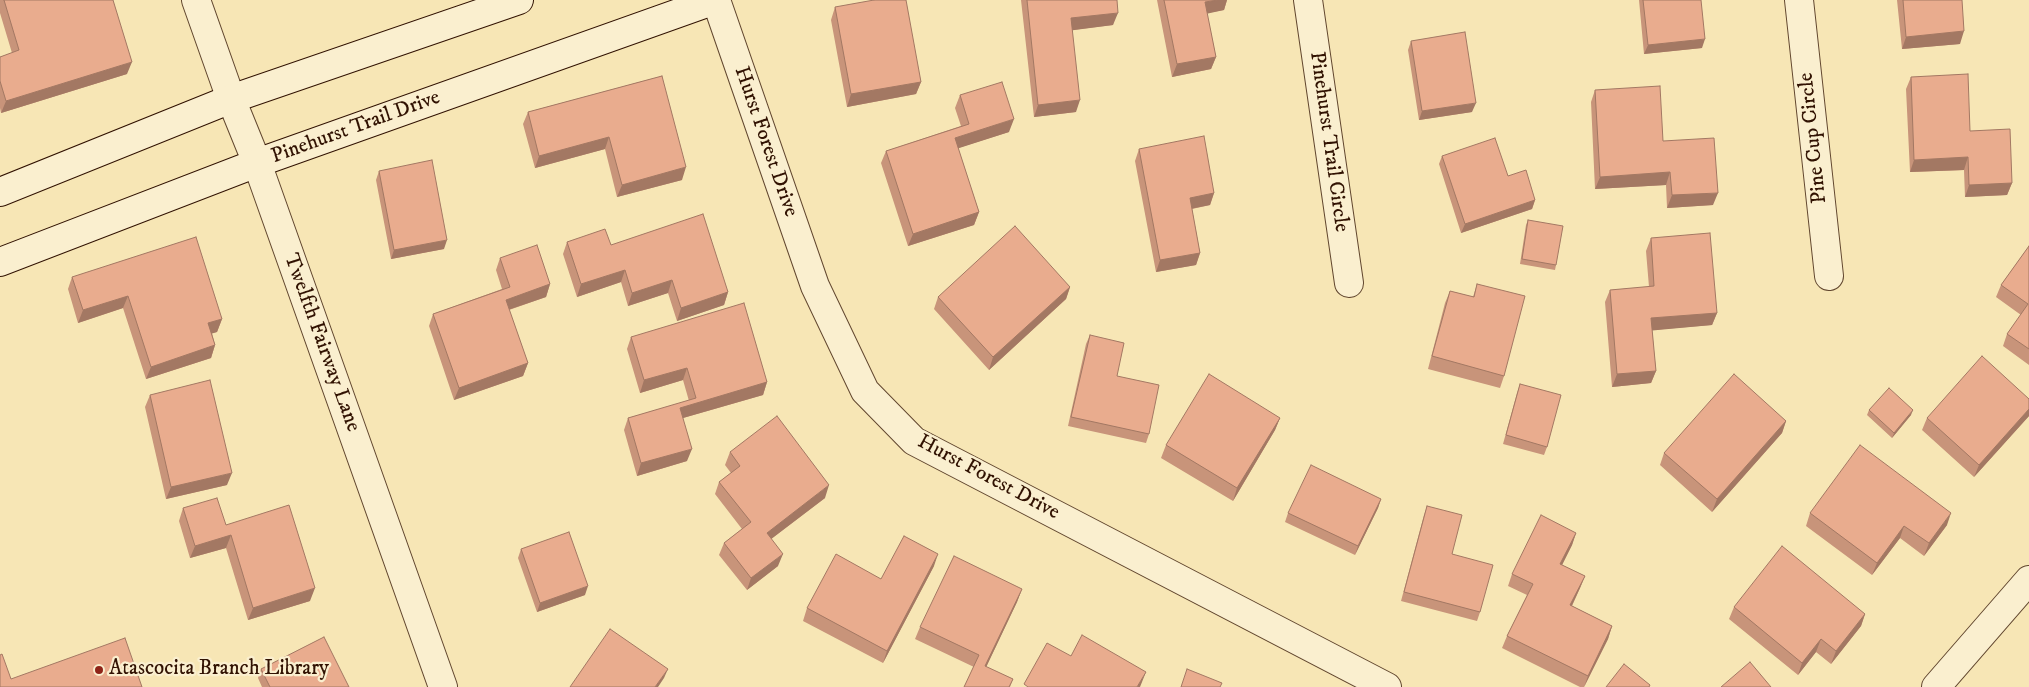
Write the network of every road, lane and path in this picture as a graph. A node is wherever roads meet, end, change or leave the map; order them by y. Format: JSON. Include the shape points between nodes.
{"nodes":[{"id":1,"x":196,"y":0,"type":"edge"},
{"id":2,"x":519,"y":0,"type":"edge"},
{"id":3,"x":716,"y":0,"type":"edge"},
{"id":4,"x":1308,"y":0,"type":"edge"},
{"id":5,"x":1799,"y":0,"type":"edge"},
{"id":6,"x":230,"y":99,"type":"junction"},
{"id":7,"x":257,"y":163,"type":"junction"},
{"id":8,"x":0,"y":192,"type":"edge"},
{"id":9,"x":0,"y":262,"type":"edge"},
{"id":10,"x":1829,"y":276,"type":"dead end"},
{"id":11,"x":1348,"y":284,"type":"dead end"},
{"id":12,"x":2029,"y":580,"type":"edge"},
{"id":13,"x":443,"y":687,"type":"edge"},
{"id":14,"x":1387,"y":687,"type":"edge"},
{"id":15,"x":1936,"y":687,"type":"edge"}],
"edges":[{"from":1,"to":6,"type":"street","name":"Twelfth Fairway Lane"},
{"from":2,"to":6,"type":"street"},
{"from":3,"to":7,"type":"street","name":"Pinehurst Trail Drive"},
{"from":3,"to":14,"type":"street","name":"Hurst Forest Drive","via":[[815,286],[865,390],[914,440]]},
{"from":4,"to":11,"type":"street","name":"Pinehurst Trail Circle"},
{"from":5,"to":10,"type":"street","name":"Pine Cup Circle"},
{"from":6,"to":7,"type":"street","name":"Twelfth Fairway Lane"},
{"from":6,"to":8,"type":"street"},
{"from":7,"to":9,"type":"street","name":"Pinehurst Trail Drive"},
{"from":7,"to":13,"type":"street","name":"Twelfth Fairway Lane"},
{"from":12,"to":15,"type":"street"}]}
